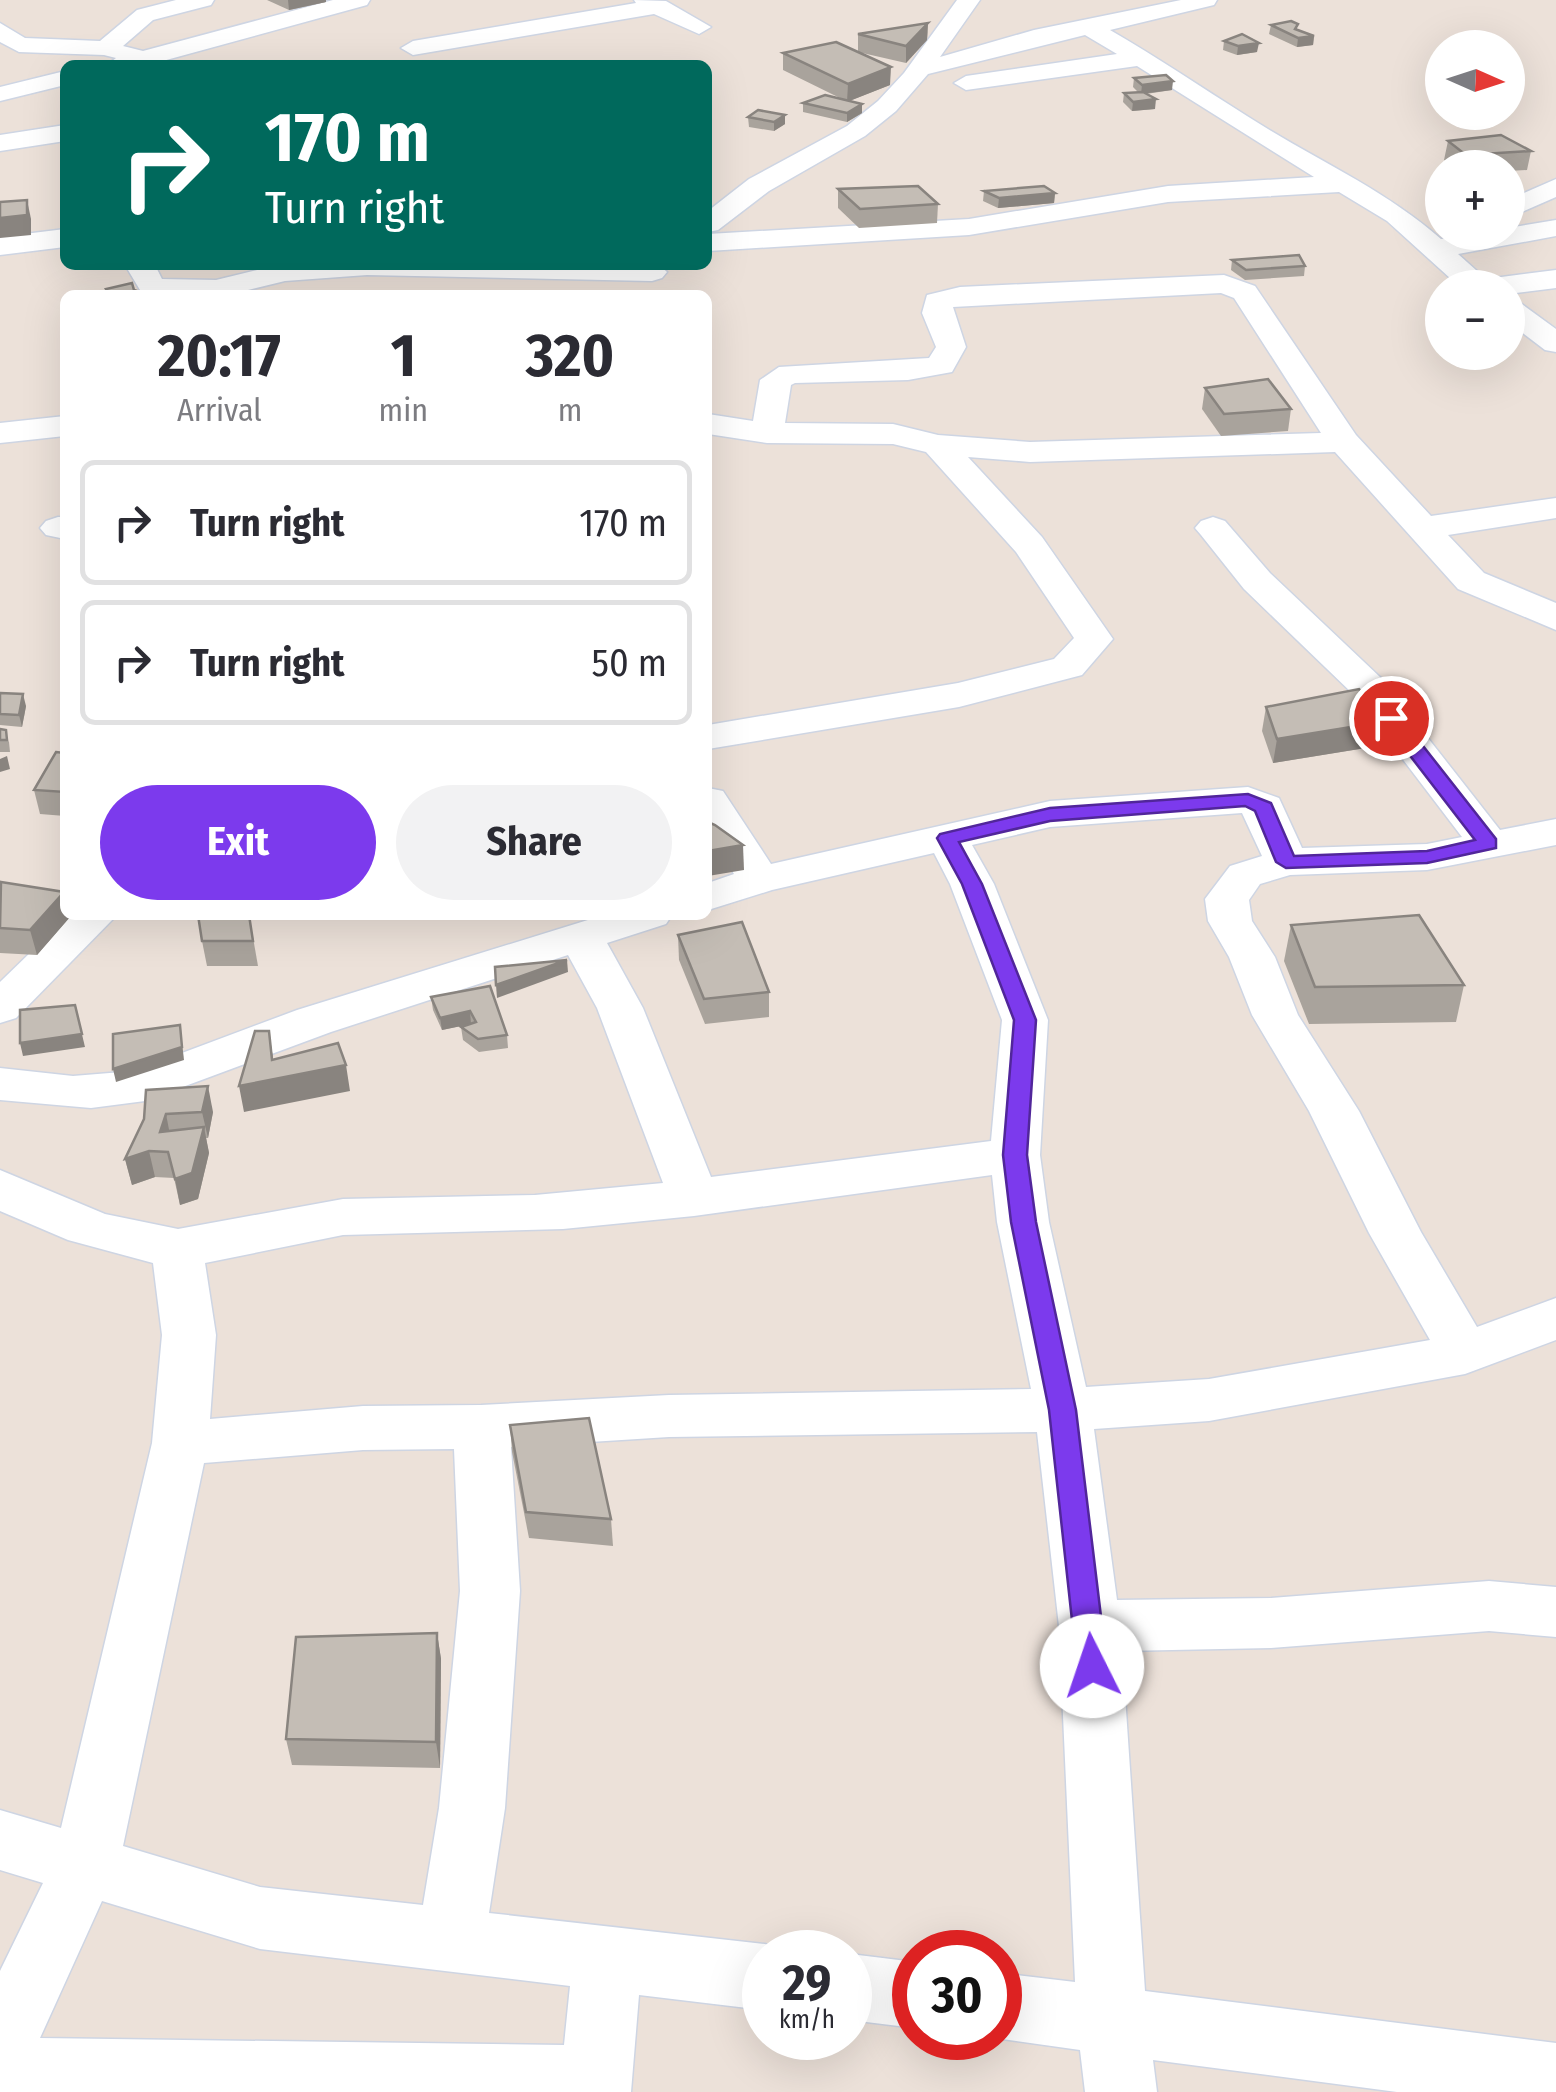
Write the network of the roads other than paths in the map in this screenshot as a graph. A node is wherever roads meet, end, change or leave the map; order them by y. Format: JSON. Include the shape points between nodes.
{"nodes":[{"id":1,"x":202,"y":0,"type":"edge"},
{"id":2,"x":359,"y":0,"type":"edge"},
{"id":3,"x":1206,"y":0,"type":"edge"},
{"id":4,"x":652,"y":3,"type":"edge"},
{"id":5,"x":111,"y":5,"type":"dead end"},
{"id":6,"x":975,"y":16,"type":"edge"},
{"id":7,"x":136,"y":22,"type":"junction"},
{"id":8,"x":699,"y":27,"type":"dead end"},
{"id":9,"x":1090,"y":28,"type":"junction"},
{"id":10,"x":1,"y":34,"type":"edge"},
{"id":11,"x":1034,"y":37,"type":"junction"},
{"id":12,"x":414,"y":48,"type":"dead end"},
{"id":13,"x":123,"y":57,"type":"edge"},
{"id":14,"x":1141,"y":58,"type":"junction"},
{"id":15,"x":919,"y":70,"type":"junction"},
{"id":16,"x":60,"y":79,"type":"edge"},
{"id":17,"x":0,"y":94,"type":"edge"},
{"id":18,"x":898,"y":94,"type":"junction"},
{"id":19,"x":60,"y":135,"type":"edge"},
{"id":20,"x":0,"y":142,"type":"edge"},
{"id":21,"x":1340,"y":184,"type":"junction"},
{"id":22,"x":1556,"y":188,"type":"edge"},
{"id":23,"x":1525,"y":202,"type":"edge"},
{"id":24,"x":712,"y":221,"type":"edge"},
{"id":25,"x":1556,"y":228,"type":"edge"},
{"id":26,"x":1525,"y":232,"type":"edge"},
{"id":27,"x":60,"y":239,"type":"edge"},
{"id":28,"x":1425,"y":241,"type":"edge"},
{"id":29,"x":712,"y":243,"type":"edge"},
{"id":30,"x":0,"y":246,"type":"edge"},
{"id":31,"x":1435,"y":250,"type":"edge"},
{"id":32,"x":142,"y":270,"type":"edge"},
{"id":33,"x":298,"y":270,"type":"edge"},
{"id":34,"x":535,"y":270,"type":"edge"},
{"id":35,"x":1459,"y":270,"type":"edge"},
{"id":36,"x":650,"y":277,"type":"edge"},
{"id":37,"x":1556,"y":279,"type":"edge"},
{"id":38,"x":1525,"y":283,"type":"edge"},
{"id":39,"x":216,"y":290,"type":"edge"},
{"id":40,"x":216,"y":290,"type":"edge"},
{"id":41,"x":1525,"y":320,"type":"edge"},
{"id":42,"x":1556,"y":343,"type":"edge"},
{"id":43,"x":715,"y":425,"type":"edge"},
{"id":44,"x":60,"y":427,"type":"edge"},
{"id":45,"x":0,"y":433,"type":"edge"},
{"id":46,"x":767,"y":433,"type":"junction"},
{"id":47,"x":1344,"y":442,"type":"junction"},
{"id":48,"x":938,"y":445,"type":"junction"},
{"id":49,"x":1556,"y":508,"type":"edge"},
{"id":50,"x":1213,"y":528,"type":"dead end"},
{"id":51,"x":1421,"y":528,"type":"junction"},
{"id":52,"x":1554,"y":615,"type":"edge"},
{"id":53,"x":712,"y":736,"type":"edge"},
{"id":54,"x":712,"y":806,"type":"edge"},
{"id":55,"x":1556,"y":832,"type":"edge"},
{"id":56,"x":947,"y":838,"type":"junction"},
{"id":57,"x":1488,"y":844,"type":"junction"},
{"id":58,"x":1286,"y":862,"type":"junction"},
{"id":59,"x":760,"y":880,"type":"junction"},
{"id":60,"x":712,"y":895,"type":"edge"},
{"id":61,"x":90,"y":920,"type":"edge"},
{"id":62,"x":635,"y":920,"type":"edge"},
{"id":63,"x":582,"y":937,"type":"junction"},
{"id":64,"x":0,"y":1008,"type":"edge"},
{"id":65,"x":0,"y":1084,"type":"edge"},
{"id":66,"x":1015,"y":1155,"type":"junction"},
{"id":67,"x":0,"y":1188,"type":"edge"},
{"id":68,"x":694,"y":1198,"type":"junction"},
{"id":69,"x":176,"y":1248,"type":"junction"},
{"id":70,"x":1556,"y":1318,"type":"edge"},
{"id":71,"x":1464,"y":1354,"type":"junction"},
{"id":72,"x":1063,"y":1410,"type":"junction"},
{"id":73,"x":481,"y":1427,"type":"junction"},
{"id":74,"x":180,"y":1443,"type":"junction"},
{"id":75,"x":1556,"y":1612,"type":"edge"},
{"id":76,"x":1090,"y":1626,"type":"junction"},
{"id":77,"x":0,"y":1840,"type":"edge"},
{"id":78,"x":84,"y":1866,"type":"junction"},
{"id":79,"x":451,"y":1940,"type":"junction"},
{"id":80,"x":608,"y":1959,"type":"junction"},
{"id":81,"x":742,"y":1974,"type":"edge"},
{"id":82,"x":1022,"y":2009,"type":"edge"},
{"id":83,"x":1112,"y":2022,"type":"junction"},
{"id":84,"x":0,"y":2047,"type":"edge"},
{"id":85,"x":0,"y":2072,"type":"edge"},
{"id":86,"x":1556,"y":2078,"type":"edge"},
{"id":87,"x":596,"y":2086,"type":"edge"},
{"id":88,"x":1121,"y":2092,"type":"edge"}],
"edges":[{"from":1,"to":7,"type":"street","via":[[161,8]]},
{"from":2,"to":13,"type":"street"},
{"from":3,"to":9,"type":"street"},
{"from":4,"to":8,"type":"street"},
{"from":4,"to":12,"type":"street"},
{"from":5,"to":7,"type":"street"},
{"from":6,"to":11,"type":"street"},
{"from":6,"to":15,"type":"street"},
{"from":7,"to":13,"type":"street"},
{"from":9,"to":11,"type":"street"},
{"from":9,"to":14,"type":"street"},
{"from":10,"to":13,"type":"street","via":[[19,45]]},
{"from":11,"to":15,"type":"street"},
{"from":14,"to":18,"type":"street"},
{"from":14,"to":21,"type":"street"},
{"from":15,"to":18,"type":"street"},
{"from":16,"to":17,"type":"street"},
{"from":18,"to":24,"type":"street","via":[[856,131],[758,184]]},
{"from":19,"to":20,"type":"street"},
{"from":21,"to":28,"type":"street","via":[[1397,216]]},
{"from":21,"to":29,"type":"street","via":[[1168,194],[969,227]]},
{"from":22,"to":23,"type":"street"},
{"from":25,"to":26,"type":"street"},
{"from":27,"to":30,"type":"street"},
{"from":31,"to":35,"type":"street"},
{"from":32,"to":40,"type":"street","via":[[150,288]]},
{"from":33,"to":39,"type":"street"},
{"from":34,"to":36,"type":"street"},
{"from":37,"to":38,"type":"street"},
{"from":41,"to":42,"type":"street"},
{"from":43,"to":46,"type":"street"},
{"from":44,"to":45,"type":"street"},
{"from":46,"to":47,"type":"street","via":[[776,380],[790,374],[908,372],[941,365],[952,347],[936,313],[938,301],[1224,284],[1244,292]]},
{"from":46,"to":48,"type":"street","via":[[893,434]]},
{"from":47,"to":48,"type":"street","via":[[1030,452]]},
{"from":47,"to":51,"type":"street"},
{"from":48,"to":53,"type":"street","via":[[1028,544],[1094,639],[1068,667],[977,690]]},
{"from":49,"to":51,"type":"street"},
{"from":50,"to":57,"type":"street","via":[[1257,581],[1366,686]]},
{"from":51,"to":52,"type":"street","via":[[1470,581]]},
{"from":54,"to":59,"type":"street"},
{"from":55,"to":57,"type":"street"},
{"from":56,"to":58,"type":"street","via":[[1050,814],[1248,800],[1264,807]]},
{"from":56,"to":59,"type":"street"},
{"from":56,"to":66,"type":"street","via":[[1025,1020]]},
{"from":57,"to":58,"type":"street","via":[[1427,857]]},
{"from":58,"to":71,"type":"street","via":[[1245,874],[1227,898],[1230,921]]},
{"from":59,"to":60,"type":"street"},
{"from":61,"to":64,"type":"street"},
{"from":62,"to":63,"type":"street"},
{"from":63,"to":65,"type":"street","via":[[314,1020],[145,1085],[66,1094]]},
{"from":63,"to":68,"type":"street","via":[[620,1008]]},
{"from":66,"to":68,"type":"street"},
{"from":66,"to":72,"type":"street"},
{"from":67,"to":69,"type":"street","via":[[69,1220]]},
{"from":68,"to":69,"type":"street","via":[[558,1211],[339,1218]]},
{"from":69,"to":74,"type":"street","via":[[189,1335]]},
{"from":70,"to":71,"type":"street"},
{"from":71,"to":72,"type":"street","via":[[1209,1400]]},
{"from":72,"to":73,"type":"street","via":[[669,1416]]},
{"from":72,"to":76,"type":"street"},
{"from":73,"to":74,"type":"street","via":[[363,1428]]},
{"from":73,"to":79,"type":"street","via":[[490,1591],[472,1808]]},
{"from":74,"to":78,"type":"street"},
{"from":75,"to":76,"type":"street","via":[[1489,1606],[1272,1623]]},
{"from":76,"to":83,"type":"street"},
{"from":77,"to":78,"type":"street"},
{"from":78,"to":79,"type":"street","via":[[260,1918]]},
{"from":78,"to":84,"type":"street"},
{"from":79,"to":80,"type":"street"},
{"from":80,"to":81,"type":"street"},
{"from":80,"to":87,"type":"street"},
{"from":82,"to":83,"type":"street"},
{"from":83,"to":86,"type":"street"},
{"from":83,"to":88,"type":"street"},
{"from":85,"to":87,"type":"street"}]}
